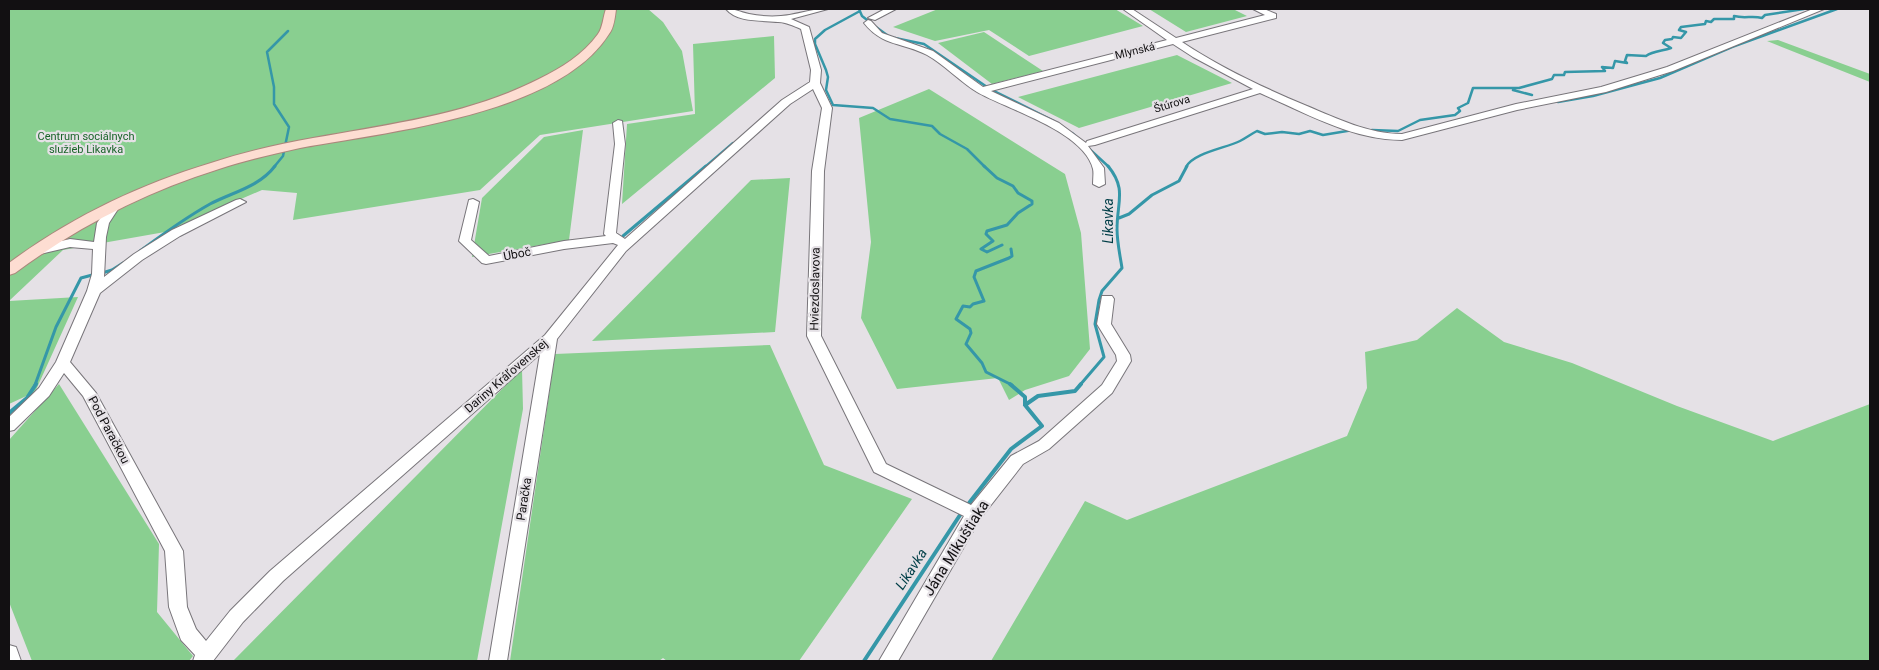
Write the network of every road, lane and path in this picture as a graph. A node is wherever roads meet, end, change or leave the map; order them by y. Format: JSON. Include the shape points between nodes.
{"nodes":[{"id":1,"x":610,"y":9,"type":"edge"},
{"id":2,"x":730,"y":9,"type":"edge"},
{"id":3,"x":824,"y":9,"type":"edge"},
{"id":4,"x":892,"y":9,"type":"edge"},
{"id":5,"x":1127,"y":9,"type":"edge"},
{"id":6,"x":1257,"y":9,"type":"edge"},
{"id":7,"x":1820,"y":9,"type":"edge"},
{"id":8,"x":802,"y":15,"type":"junction"},
{"id":9,"x":781,"y":19,"type":"junction"},
{"id":10,"x":806,"y":31,"type":"junction"},
{"id":11,"x":1174,"y":41,"type":"junction"},
{"id":12,"x":818,"y":88,"type":"junction"},
{"id":13,"x":986,"y":88,"type":"junction"},
{"id":14,"x":1261,"y":90,"type":"junction"},
{"id":15,"x":618,"y":123,"type":"dead end"},
{"id":16,"x":1091,"y":143,"type":"dead end"},
{"id":17,"x":1098,"y":184,"type":"dead end"},
{"id":18,"x":240,"y":202,"type":"dead end"},
{"id":19,"x":473,"y":202,"type":"dead end"},
{"id":20,"x":114,"y":206,"type":"junction"},
{"id":21,"x":621,"y":241,"type":"junction"},
{"id":22,"x":100,"y":247,"type":"junction"},
{"id":23,"x":33,"y":252,"type":"junction"},
{"id":24,"x":9,"y":270,"type":"edge"},
{"id":25,"x":94,"y":291,"type":"junction"},
{"id":26,"x":1107,"y":298,"type":"dead end"},
{"id":27,"x":550,"y":338,"type":"junction"},
{"id":28,"x":63,"y":363,"type":"junction"},
{"id":29,"x":9,"y":426,"type":"edge"},
{"id":30,"x":974,"y":514,"type":"junction"},
{"id":31,"x":9,"y":653,"type":"edge"},
{"id":32,"x":204,"y":658,"type":"edge"},
{"id":33,"x":12,"y":661,"type":"edge"},
{"id":34,"x":498,"y":661,"type":"edge"},
{"id":35,"x":888,"y":661,"type":"edge"}],
"edges":[{"from":1,"to":20,"type":"main road","via":[[605,32],[589,53],[528,89],[423,124],[314,142],[213,166]]},
{"from":2,"to":9,"type":"street","via":[[752,17]]},
{"from":3,"to":8,"type":"street"},
{"from":4,"to":13,"type":"street","via":[[870,21],[878,35],[930,53]]},
{"from":5,"to":11,"type":"street"},
{"from":6,"to":11,"type":"street","name":"Mlynská","via":[[1273,16]]},
{"from":7,"to":14,"type":"street","via":[[1670,69],[1604,90],[1516,107],[1402,137],[1386,137],[1342,125]]},
{"from":8,"to":9,"type":"street"},
{"from":8,"to":10,"type":"street"},
{"from":9,"to":10,"type":"street"},
{"from":10,"to":12,"type":"street"},
{"from":11,"to":13,"type":"street","name":"Mlynská"},
{"from":11,"to":14,"type":"street"},
{"from":12,"to":21,"type":"street","name":"Dariny Kráľovenskej","via":[[800,92],[786,102]]},
{"from":12,"to":30,"type":"street","name":"Hviezdoslavova","via":[[827,108],[818,171],[814,336],[880,468]]},
{"from":13,"to":17,"type":"street","via":[[1044,118],[1084,146],[1100,170]]},
{"from":14,"to":16,"type":"street","name":"Štúrova"},
{"from":15,"to":21,"type":"street","via":[[620,144],[610,234]]},
{"from":18,"to":25,"type":"street","via":[[176,232]]},
{"from":19,"to":21,"type":"street","name":"Úboč","via":[[465,241],[486,260],[564,245]]},
{"from":20,"to":22,"type":"street","via":[[103,223]]},
{"from":20,"to":23,"type":"main road"},
{"from":21,"to":27,"type":"street","name":"Dariny Kráľovenskej","via":[[565,322]]},
{"from":22,"to":23,"type":"street","via":[[86,242],[69,242]]},
{"from":22,"to":25,"type":"street"},
{"from":23,"to":24,"type":"main road"},
{"from":25,"to":28,"type":"street"},
{"from":26,"to":30,"type":"street","name":"Jána Mikuštiaka","via":[[1104,324],[1124,361],[1108,389],[1044,445],[1017,460]]},
{"from":27,"to":32,"type":"street","name":"Dariny Kráľovenskej","via":[[289,565],[239,612]]},
{"from":27,"to":34,"type":"street","name":"Paračka"},
{"from":28,"to":29,"type":"street","via":[[44,392]]},
{"from":28,"to":32,"type":"street","name":"Pod Paračkou","via":[[89,393],[174,551],[178,607],[188,634]]},
{"from":30,"to":35,"type":"street","name":"Jána Mikuštiaka"},
{"from":31,"to":33,"type":"street"}]}
